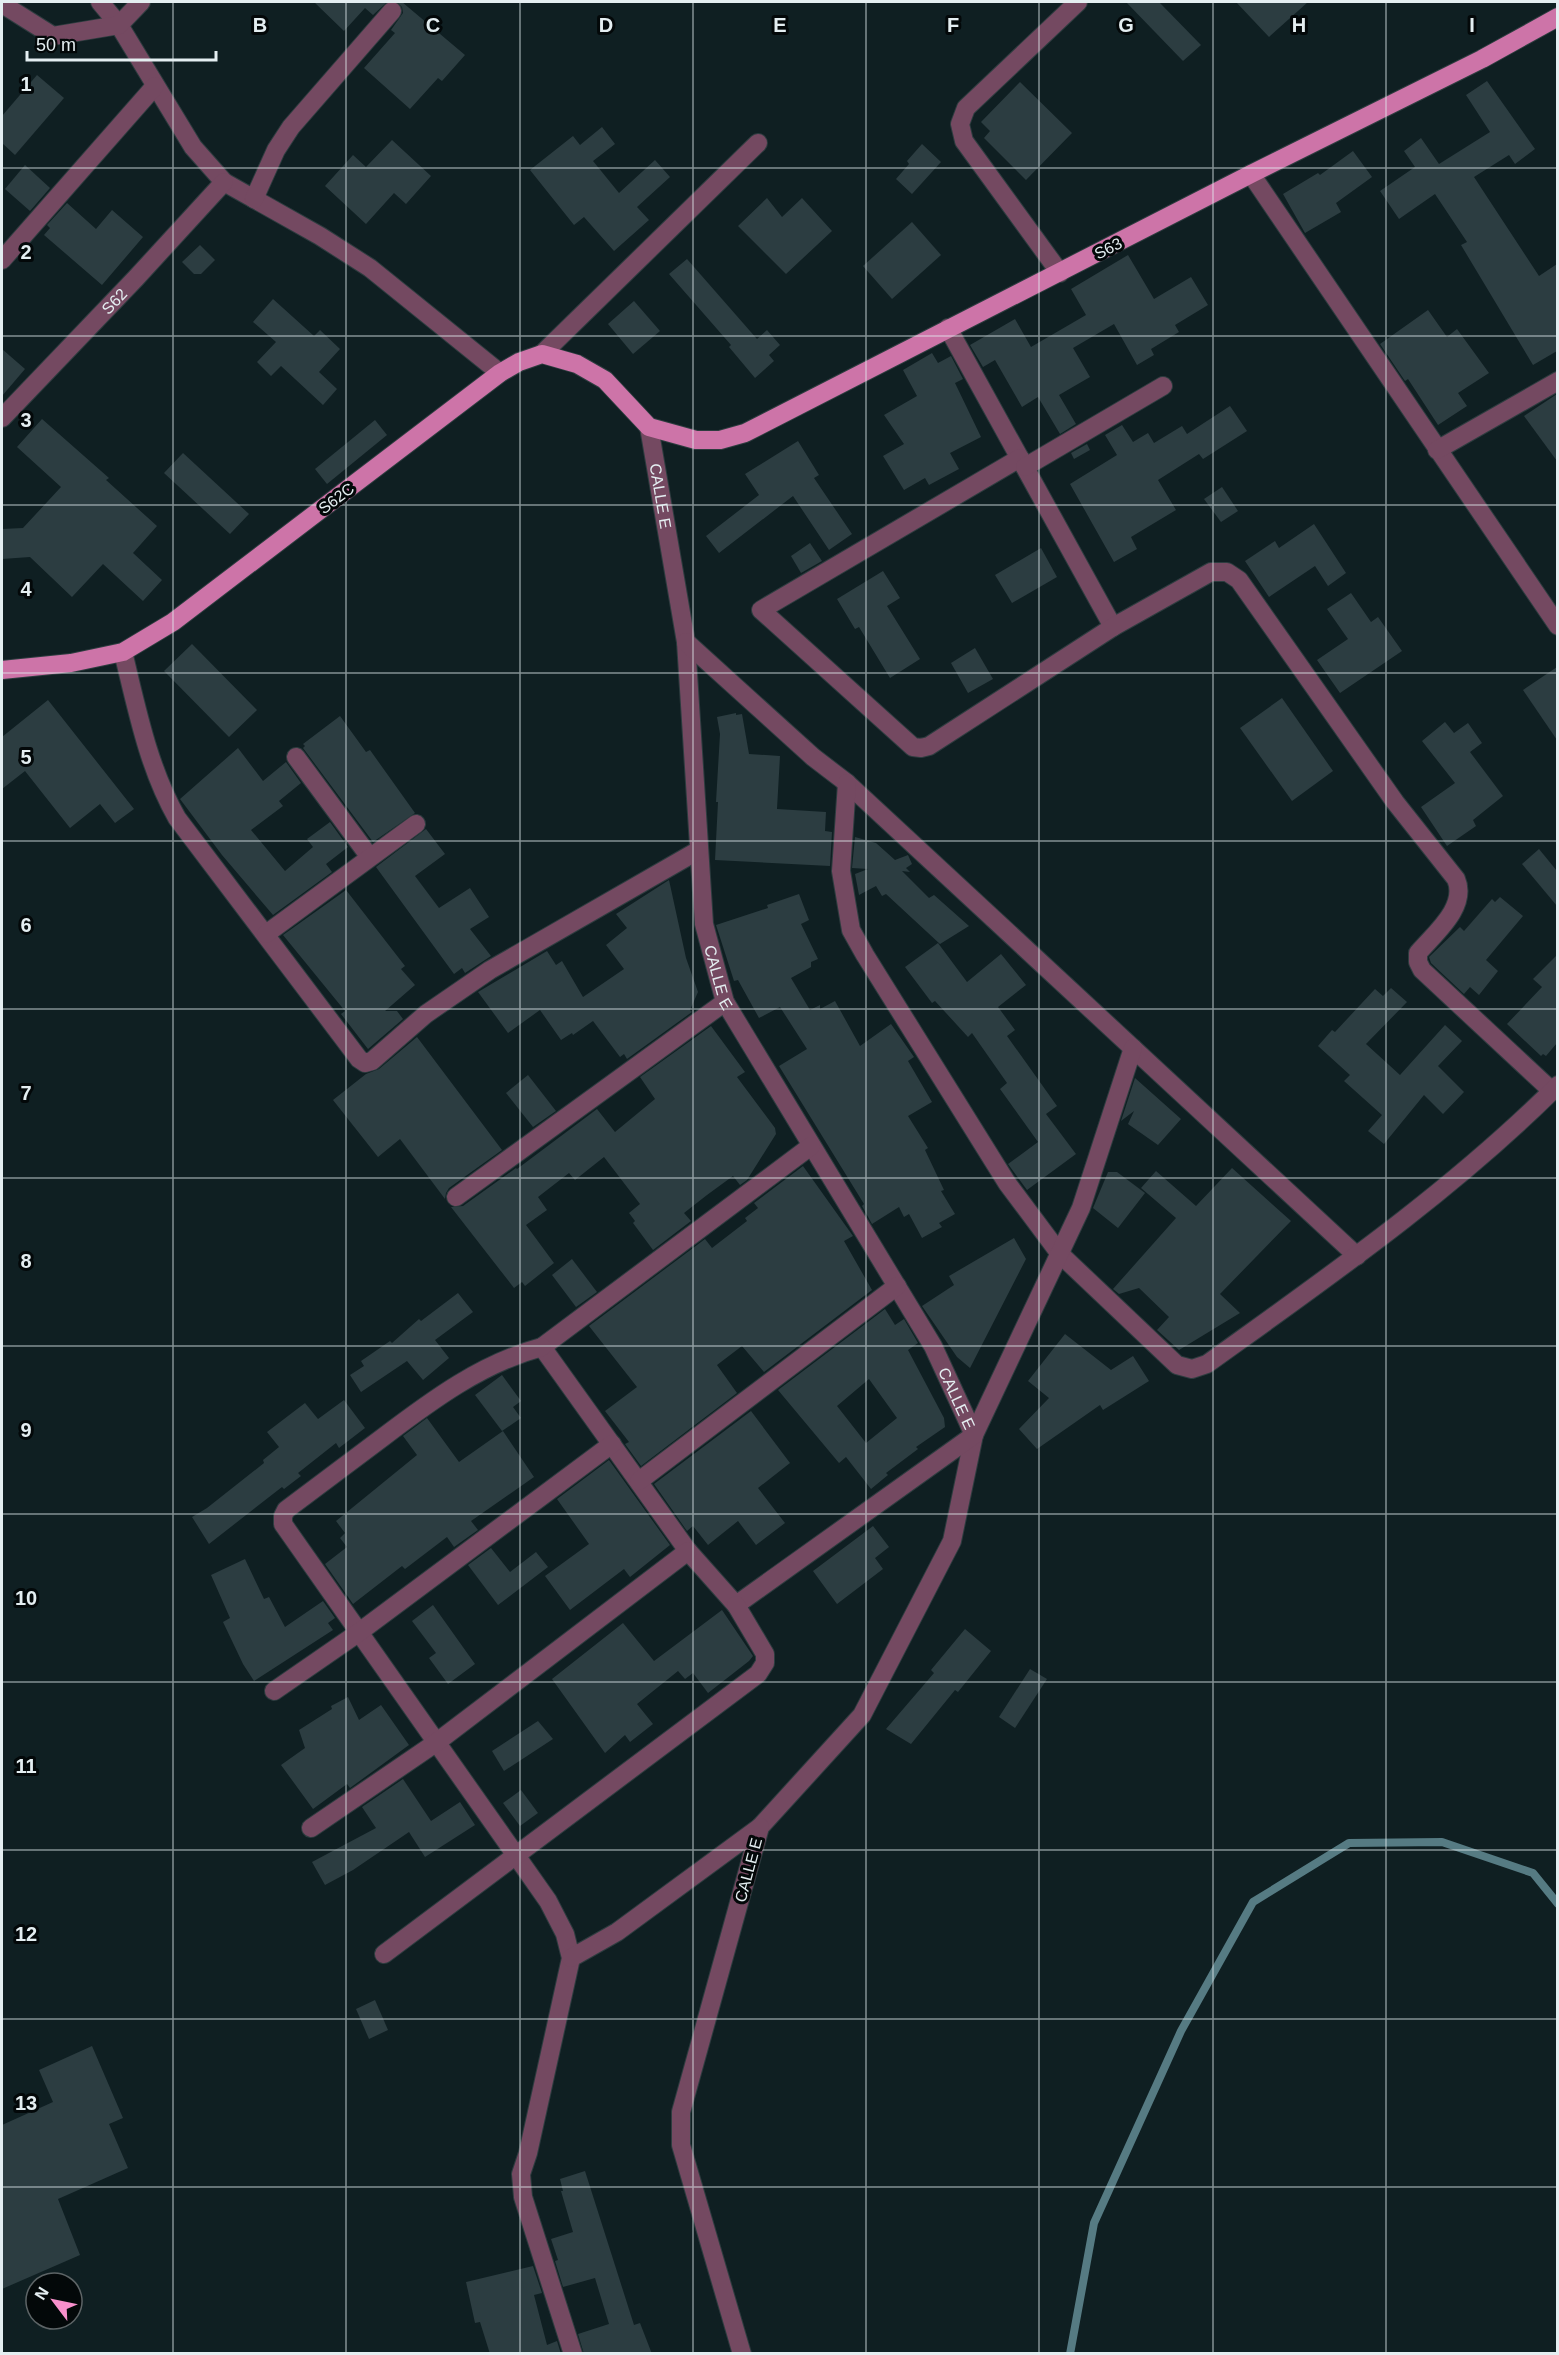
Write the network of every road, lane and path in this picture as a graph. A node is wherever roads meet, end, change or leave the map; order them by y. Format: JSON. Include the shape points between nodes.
{"nodes":[{"id":1,"x":100,"y":2,"type":"edge"},
{"id":2,"x":141,"y":2,"type":"edge"},
{"id":3,"x":1078,"y":2,"type":"edge"},
{"id":4,"x":2,"y":4,"type":"edge"},
{"id":5,"x":392,"y":11,"type":"dead end"},
{"id":6,"x":1557,"y":17,"type":"edge"},
{"id":7,"x":119,"y":25,"type":"junction"},
{"id":8,"x":155,"y":86,"type":"junction"},
{"id":9,"x":758,"y":143,"type":"dead end"},
{"id":10,"x":1251,"y":174,"type":"junction"},
{"id":11,"x":224,"y":182,"type":"junction"},
{"id":12,"x":254,"y":199,"type":"junction"},
{"id":13,"x":2,"y":260,"type":"edge"},
{"id":14,"x":1060,"y":273,"type":"junction"},
{"id":15,"x":948,"y":328,"type":"junction"},
{"id":16,"x":542,"y":354,"type":"junction"},
{"id":17,"x":500,"y":374,"type":"junction"},
{"id":18,"x":1557,"y":381,"type":"edge"},
{"id":19,"x":1163,"y":386,"type":"dead end"},
{"id":20,"x":2,"y":418,"type":"edge"},
{"id":21,"x":649,"y":427,"type":"junction"},
{"id":22,"x":1437,"y":450,"type":"junction"},
{"id":23,"x":1023,"y":462,"type":"junction"},
{"id":24,"x":1557,"y":626,"type":"edge"},
{"id":25,"x":1113,"y":627,"type":"junction"},
{"id":26,"x":686,"y":642,"type":"junction"},
{"id":27,"x":123,"y":652,"type":"junction"},
{"id":28,"x":2,"y":670,"type":"edge"},
{"id":29,"x":296,"y":757,"type":"dead end"},
{"id":30,"x":847,"y":783,"type":"junction"},
{"id":31,"x":416,"y":824,"type":"dead end"},
{"id":32,"x":699,"y":850,"type":"junction"},
{"id":33,"x":369,"y":856,"type":"junction"},
{"id":34,"x":266,"y":933,"type":"junction"},
{"id":35,"x":725,"y":1002,"type":"junction"},
{"id":36,"x":1133,"y":1048,"type":"junction"},
{"id":37,"x":1555,"y":1088,"type":"edge"},
{"id":38,"x":811,"y":1146,"type":"junction"},
{"id":39,"x":456,"y":1197,"type":"dead end"},
{"id":40,"x":1060,"y":1254,"type":"junction"},
{"id":41,"x":1357,"y":1256,"type":"junction"},
{"id":42,"x":897,"y":1286,"type":"junction"},
{"id":43,"x":542,"y":1347,"type":"junction"},
{"id":44,"x":974,"y":1435,"type":"junction"},
{"id":45,"x":612,"y":1444,"type":"junction"},
{"id":46,"x":639,"y":1481,"type":"junction"},
{"id":47,"x":688,"y":1551,"type":"junction"},
{"id":48,"x":736,"y":1605,"type":"junction"},
{"id":49,"x":358,"y":1632,"type":"junction"},
{"id":50,"x":274,"y":1691,"type":"dead end"},
{"id":51,"x":437,"y":1742,"type":"junction"},
{"id":52,"x":760,"y":1827,"type":"junction"},
{"id":53,"x":311,"y":1828,"type":"dead end"},
{"id":54,"x":516,"y":1856,"type":"junction"},
{"id":55,"x":384,"y":1954,"type":"dead end"},
{"id":56,"x":571,"y":1958,"type":"junction"},
{"id":57,"x":573,"y":2354,"type":"edge"},
{"id":58,"x":742,"y":2354,"type":"edge"}],
"edges":[{"from":1,"to":7,"type":"street"},
{"from":2,"to":7,"type":"street"},
{"from":3,"to":14,"type":"street","via":[[966,108],[960,124],[964,141]]},
{"from":4,"to":7,"type":"street","via":[[53,36]]},
{"from":5,"to":12,"type":"street","via":[[283,138]]},
{"from":6,"to":10,"type":"main road","name":"S63","via":[[1482,59]]},
{"from":7,"to":8,"type":"street"},
{"from":8,"to":11,"type":"street","via":[[192,147]]},
{"from":8,"to":13,"type":"street"},
{"from":9,"to":16,"type":"street"},
{"from":10,"to":14,"type":"main road","name":"S63"},
{"from":10,"to":22,"type":"street"},
{"from":11,"to":12,"type":"street"},
{"from":11,"to":20,"type":"street","name":"S62"},
{"from":12,"to":17,"type":"street","via":[[370,268]]},
{"from":14,"to":15,"type":"main road","name":"S63"},
{"from":15,"to":21,"type":"main road","name":"S63","via":[[745,433],[720,440],[696,440]]},
{"from":15,"to":23,"type":"street"},
{"from":16,"to":17,"type":"main road","name":"S62C"},
{"from":16,"to":21,"type":"main road","via":[[577,364],[605,380]]},
{"from":17,"to":27,"type":"main road","name":"S62C","via":[[173,622]]},
{"from":18,"to":22,"type":"street"},
{"from":19,"to":23,"type":"street"},
{"from":21,"to":26,"type":"street","name":"CALLE E"},
{"from":22,"to":24,"type":"street"},
{"from":23,"to":25,"type":"street"},
{"from":23,"to":25,"type":"street","via":[[761,610],[913,747],[921,748]]},
{"from":25,"to":37,"type":"street","via":[[1211,572],[1227,572],[1239,580],[1395,802],[1456,879],[1460,895],[1449,918],[1418,953],[1422,970]]},
{"from":26,"to":30,"type":"street"},
{"from":26,"to":32,"type":"street","name":"CALLE E"},
{"from":27,"to":28,"type":"main road","name":"S62C","via":[[71,663]]},
{"from":27,"to":34,"type":"street","via":[[140,723],[164,795],[177,818]]},
{"from":29,"to":33,"type":"street"},
{"from":30,"to":36,"type":"street"},
{"from":30,"to":40,"type":"street","via":[[841,871],[851,930],[1007,1183]]},
{"from":31,"to":33,"type":"street"},
{"from":32,"to":34,"type":"street","via":[[490,970],[365,1063]]},
{"from":32,"to":35,"type":"street","name":"CALLE E","via":[[704,924]]},
{"from":33,"to":34,"type":"street"},
{"from":35,"to":38,"type":"street","name":"CALLE E"},
{"from":35,"to":39,"type":"street"},
{"from":36,"to":40,"type":"street","via":[[1081,1208]]},
{"from":36,"to":41,"type":"street"},
{"from":37,"to":41,"type":"street","via":[[1498,1143]]},
{"from":38,"to":42,"type":"street","name":"CALLE E"},
{"from":38,"to":43,"type":"street"},
{"from":40,"to":41,"type":"street","via":[[1177,1365],[1192,1369],[1207,1364]]},
{"from":40,"to":44,"type":"street"},
{"from":42,"to":44,"type":"street","name":"CALLE E","via":[[933,1346]]},
{"from":42,"to":46,"type":"street"},
{"from":43,"to":45,"type":"street"},
{"from":43,"to":49,"type":"street","via":[[471,1376],[286,1510],[283,1524]]},
{"from":44,"to":48,"type":"street"},
{"from":44,"to":52,"type":"street","name":"CALLE E","via":[[952,1541],[862,1715]]},
{"from":45,"to":46,"type":"street"},
{"from":45,"to":49,"type":"street"},
{"from":46,"to":47,"type":"street"},
{"from":47,"to":48,"type":"street"},
{"from":47,"to":51,"type":"street"},
{"from":48,"to":54,"type":"street","via":[[765,1654],[759,1674]]},
{"from":49,"to":50,"type":"street"},
{"from":49,"to":51,"type":"street"},
{"from":51,"to":53,"type":"street"},
{"from":51,"to":54,"type":"street"},
{"from":52,"to":56,"type":"street","via":[[617,1932]]},
{"from":52,"to":58,"type":"street","name":"CALLE E","via":[[681,2112],[681,2145]]},
{"from":54,"to":55,"type":"street"},
{"from":54,"to":56,"type":"street","via":[[548,1901],[565,1934]]},
{"from":56,"to":57,"type":"street","via":[[521,2174],[523,2196]]}]}
